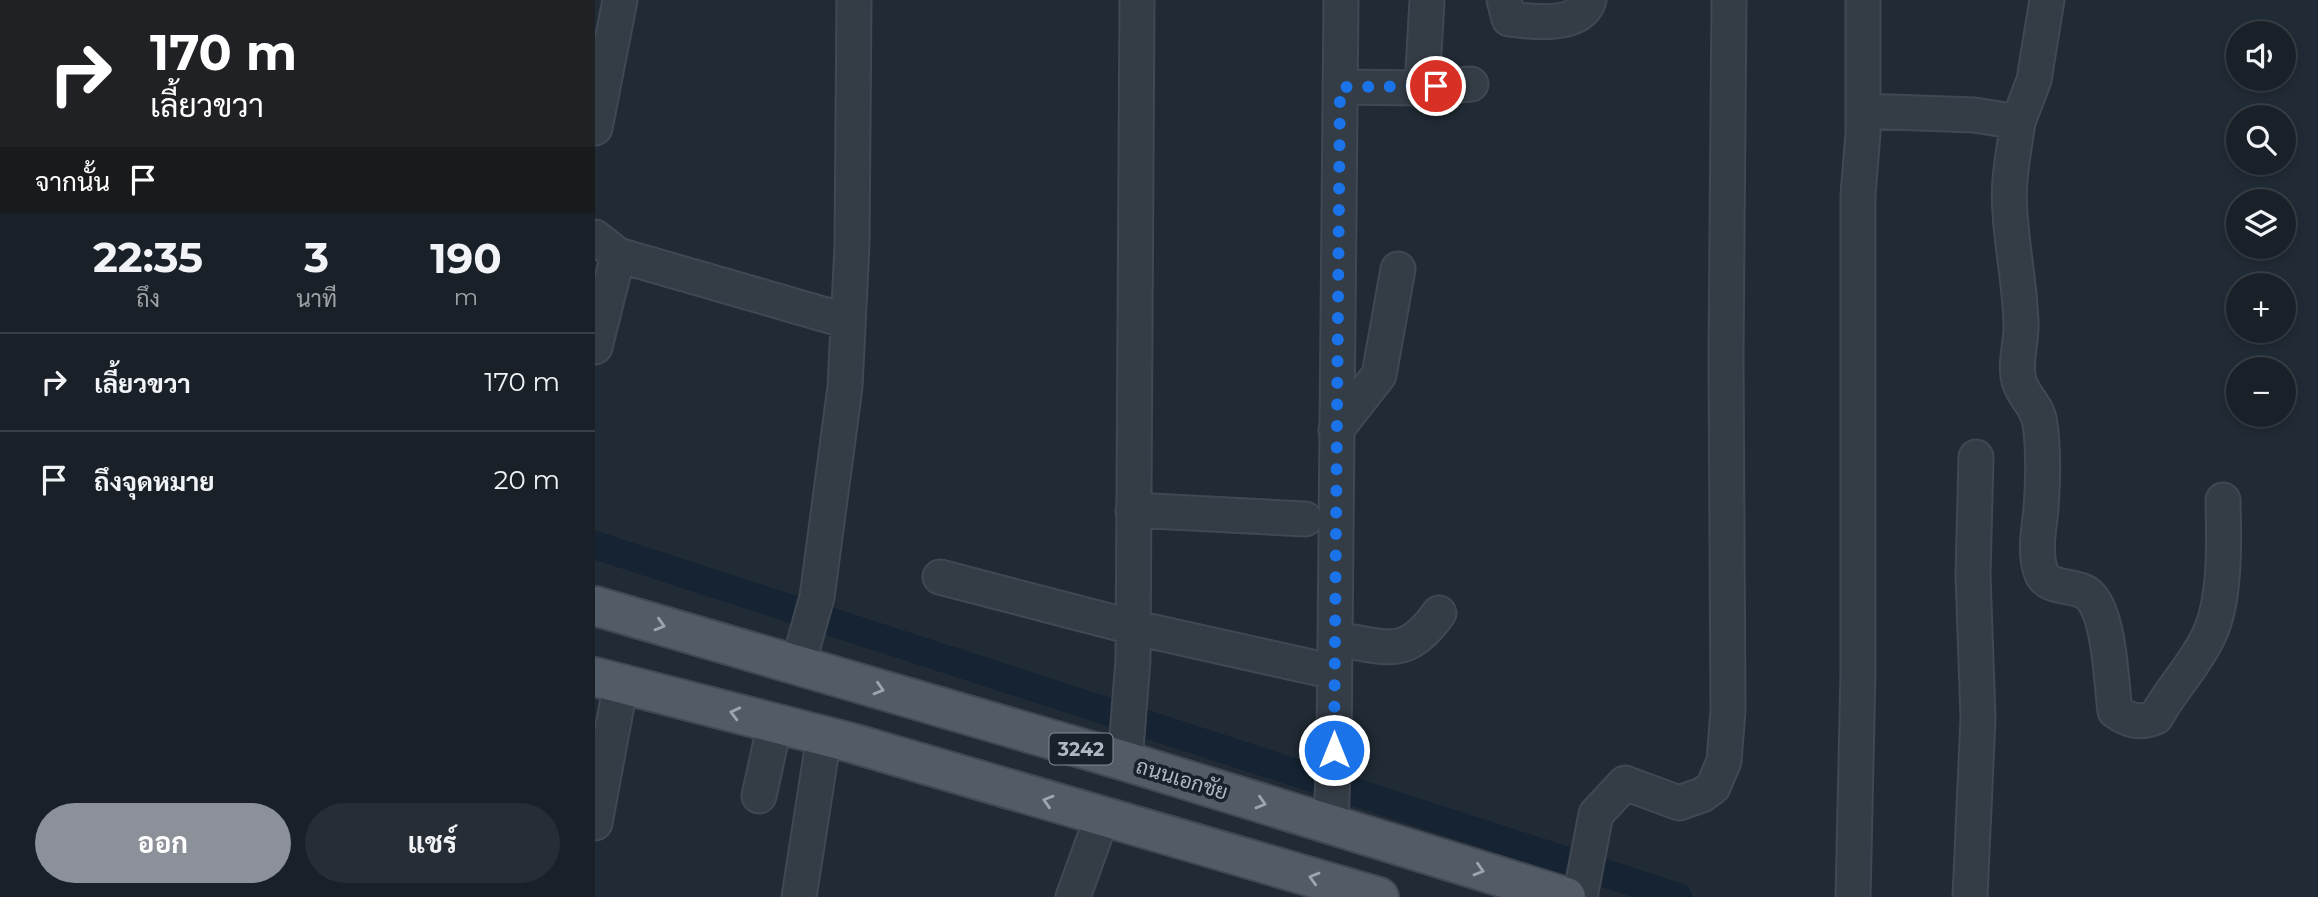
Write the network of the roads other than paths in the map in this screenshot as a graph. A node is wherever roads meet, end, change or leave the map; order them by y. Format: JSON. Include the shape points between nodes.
{"nodes":[{"id":1,"x":620,"y":0,"type":"edge"},
{"id":2,"x":853,"y":0,"type":"edge"},
{"id":3,"x":1137,"y":0,"type":"edge"},
{"id":4,"x":1341,"y":0,"type":"edge"},
{"id":5,"x":1427,"y":0,"type":"edge"},
{"id":6,"x":1504,"y":0,"type":"edge"},
{"id":7,"x":1589,"y":0,"type":"edge"},
{"id":8,"x":1729,"y":0,"type":"edge"},
{"id":9,"x":1863,"y":0,"type":"edge"},
{"id":10,"x":2047,"y":0,"type":"edge"},
{"id":11,"x":1471,"y":84,"type":"dead end"},
{"id":12,"x":1340,"y":87,"type":"junction"},
{"id":13,"x":1422,"y":88,"type":"junction"},
{"id":14,"x":1863,"y":111,"type":"junction"},
{"id":15,"x":2018,"y":122,"type":"junction"},
{"id":16,"x":595,"y":128,"type":"edge"},
{"id":17,"x":606,"y":246,"type":"edge"},
{"id":18,"x":1398,"y":268,"type":"dead end"},
{"id":19,"x":847,"y":321,"type":"junction"},
{"id":20,"x":595,"y":347,"type":"edge"},
{"id":21,"x":1336,"y":430,"type":"junction"},
{"id":22,"x":1976,"y":457,"type":"dead end"},
{"id":23,"x":2223,"y":500,"type":"dead end"},
{"id":24,"x":1133,"y":510,"type":"junction"},
{"id":25,"x":1305,"y":519,"type":"dead end"},
{"id":26,"x":940,"y":577,"type":"dead end"},
{"id":27,"x":595,"y":606,"type":"edge"},
{"id":28,"x":1439,"y":613,"type":"dead end"},
{"id":29,"x":1132,"y":627,"type":"junction"},
{"id":30,"x":1335,"y":639,"type":"junction"},
{"id":31,"x":803,"y":648,"type":"junction"},
{"id":32,"x":1334,"y":672,"type":"junction"},
{"id":33,"x":608,"y":680,"type":"edge"},
{"id":34,"x":775,"y":723,"type":"junction"},
{"id":35,"x":824,"y":736,"type":"junction"},
{"id":36,"x":1125,"y":761,"type":"junction"},
{"id":37,"x":759,"y":796,"type":"dead end"},
{"id":38,"x":1331,"y":809,"type":"junction"},
{"id":39,"x":1102,"y":817,"type":"junction"},
{"id":40,"x":595,"y":823,"type":"edge"},
{"id":41,"x":1576,"y":894,"type":"edge"},
{"id":42,"x":1365,"y":895,"type":"edge"},
{"id":43,"x":799,"y":897,"type":"edge"},
{"id":44,"x":1073,"y":897,"type":"edge"},
{"id":45,"x":1853,"y":897,"type":"edge"},
{"id":46,"x":1971,"y":897,"type":"edge"}],
"edges":[{"from":1,"to":16,"type":"street"},
{"from":2,"to":19,"type":"street","via":[[852,245]]},
{"from":3,"to":24,"type":"street"},
{"from":4,"to":12,"type":"street"},
{"from":5,"to":13,"type":"street"},
{"from":6,"to":7,"type":"street","via":[[1509,19],[1522,21],[1566,19],[1577,15]]},
{"from":8,"to":41,"type":"street","via":[[1728,711],[1724,761],[1713,786],[1702,796],[1679,803],[1625,783],[1596,814]]},
{"from":9,"to":14,"type":"street"},
{"from":10,"to":15,"type":"street","via":[[2034,80]]},
{"from":11,"to":13,"type":"street"},
{"from":12,"to":13,"type":"street"},
{"from":12,"to":21,"type":"street"},
{"from":14,"to":15,"type":"street","via":[[1974,115]]},
{"from":14,"to":45,"type":"street","via":[[1858,195]]},
{"from":15,"to":23,"type":"street","via":[[2009,210],[2020,285],[2019,380],[2040,424],[2041,570],[2052,584],[2084,591],[2099,608],[2115,711],[2125,718],[2144,723],[2156,717],[2210,634],[2224,551]]},
{"from":17,"to":19,"type":"street"},
{"from":17,"to":20,"type":"street"},
{"from":18,"to":21,"type":"street","via":[[1379,375]]},
{"from":19,"to":31,"type":"street","via":[[845,387],[817,597]]},
{"from":21,"to":30,"type":"street"},
{"from":22,"to":46,"type":"street","via":[[1973,575],[1978,718]]},
{"from":24,"to":25,"type":"street"},
{"from":24,"to":29,"type":"street"},
{"from":26,"to":29,"type":"street"},
{"from":27,"to":31,"type":"main road","name":"ถนนเอกชัย","number":"3242","one_way":true},
{"from":28,"to":30,"type":"street","via":[[1424,635],[1401,648]]},
{"from":29,"to":32,"type":"street"},
{"from":29,"to":36,"type":"street"},
{"from":30,"to":32,"type":"street"},
{"from":31,"to":36,"type":"main road","name":"ถนนเอกชัย","number":"3242","one_way":true},
{"from":32,"to":38,"type":"street"},
{"from":34,"to":33,"type":"main road","one_way":true},
{"from":33,"to":40,"type":"street"},
{"from":34,"to":35,"type":"main road"},
{"from":34,"to":37,"type":"street"},
{"from":39,"to":35,"type":"main road","one_way":true},
{"from":35,"to":43,"type":"street"},
{"from":36,"to":38,"type":"main road","name":"ถนนเอกชัย","number":"3242","one_way":true},
{"from":38,"to":41,"type":"main road","name":"ถนนเอกชัย","number":"3242","one_way":true},
{"from":42,"to":39,"type":"main road","one_way":true},
{"from":39,"to":44,"type":"street"}]}
